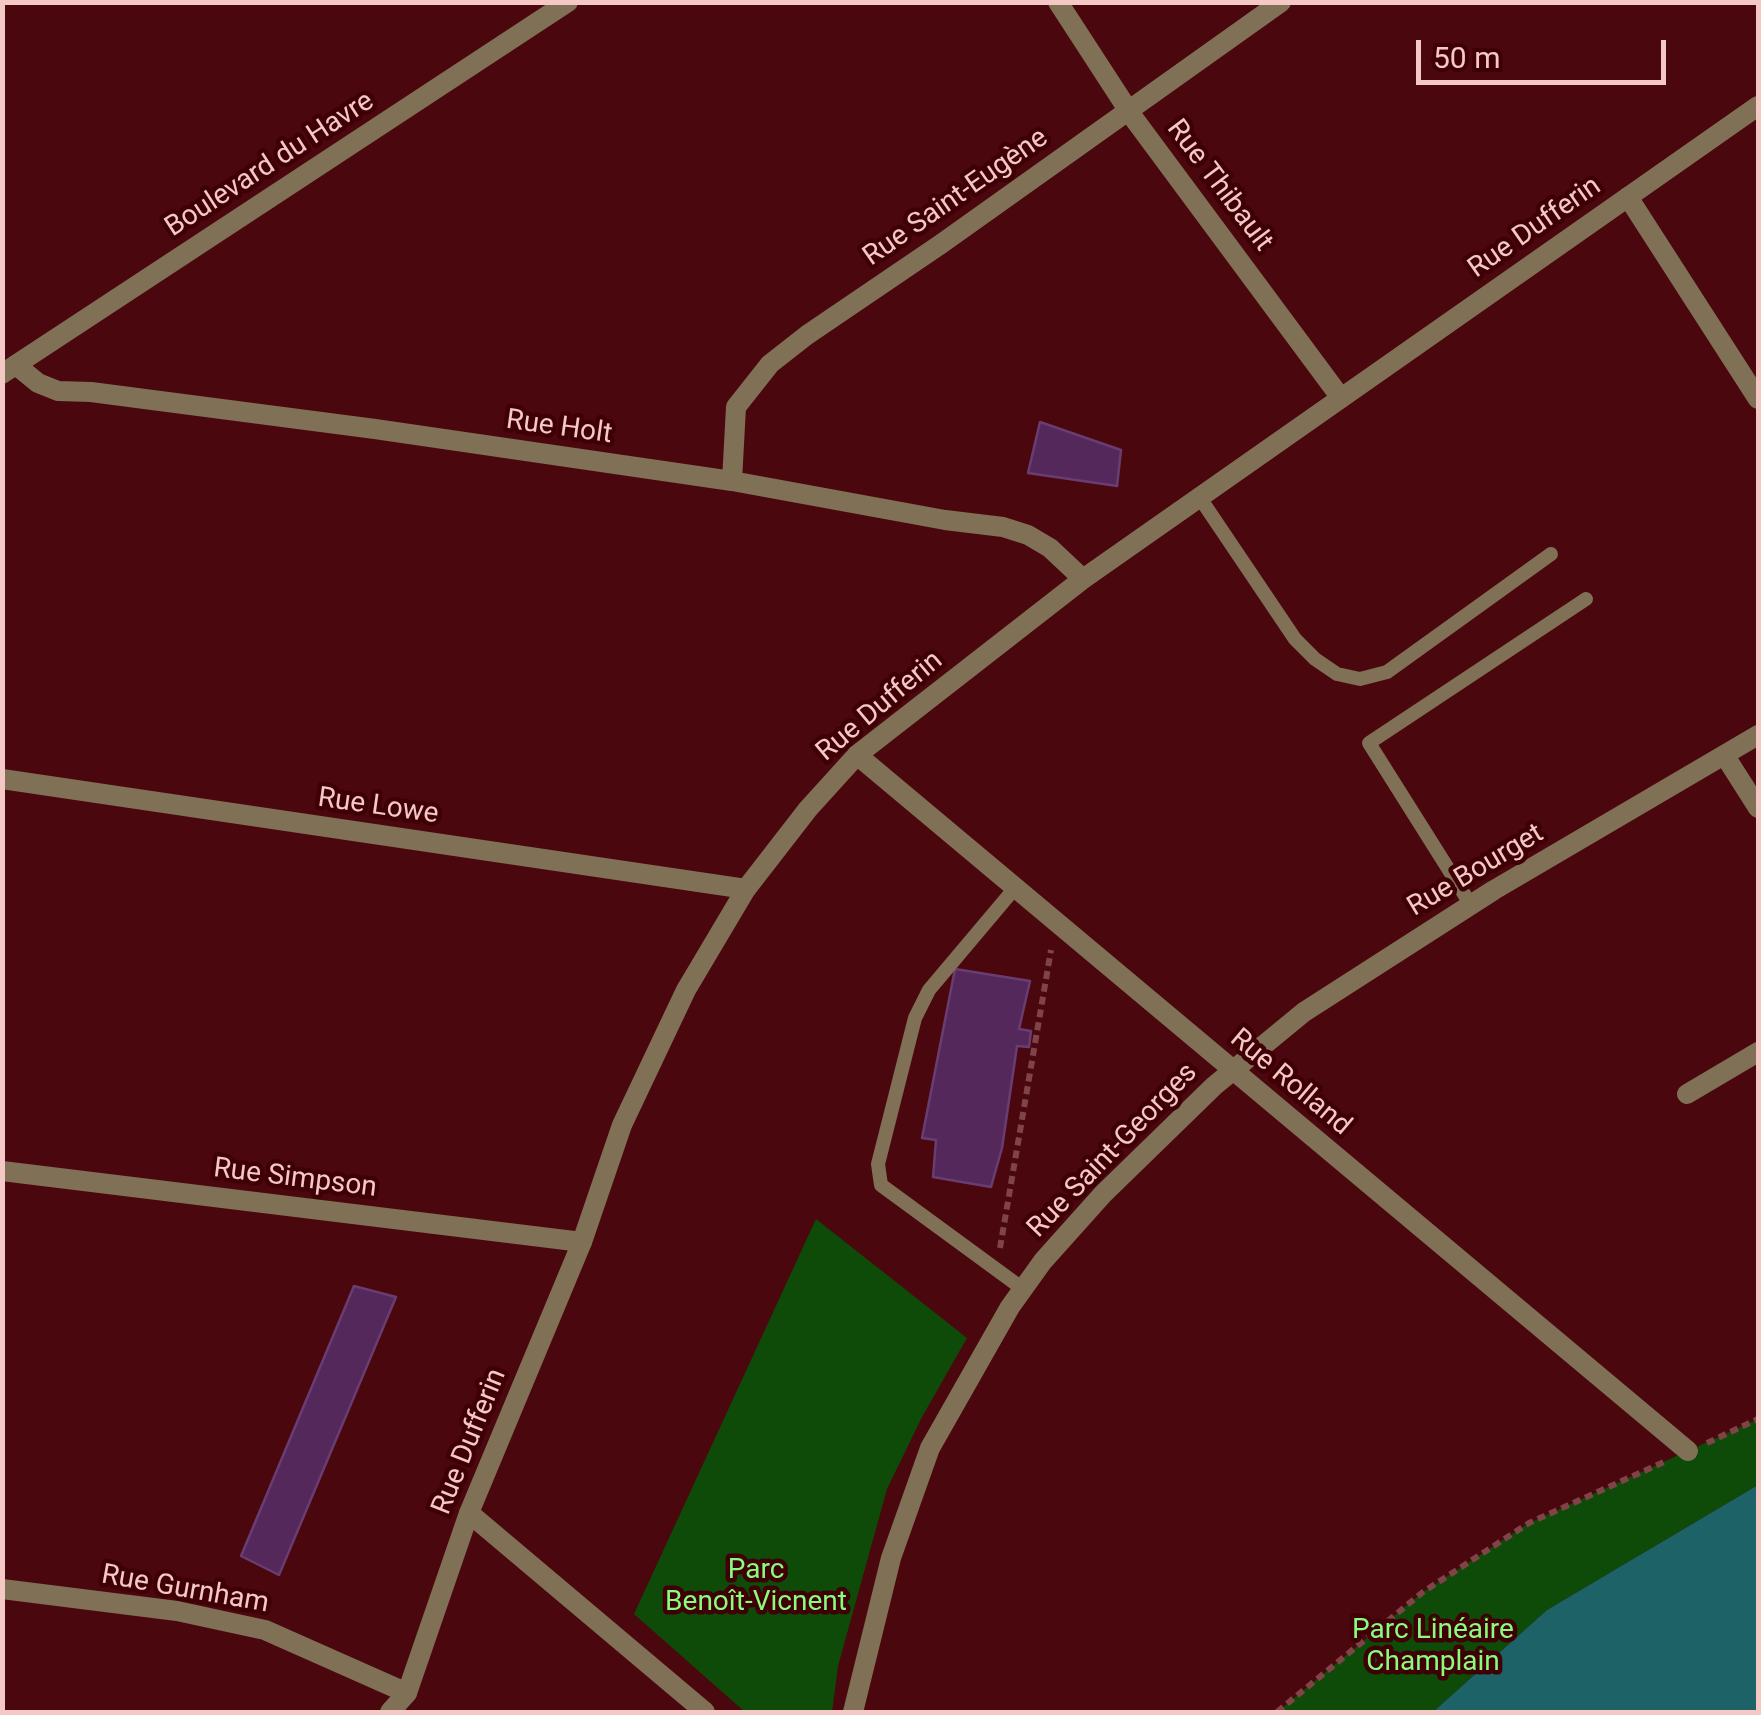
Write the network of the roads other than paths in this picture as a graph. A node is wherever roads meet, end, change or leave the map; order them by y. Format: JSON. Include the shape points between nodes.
{"nodes":[{"id":1,"x":568,"y":2,"type":"edge"},
{"id":2,"x":1058,"y":2,"type":"edge"},
{"id":3,"x":1281,"y":2,"type":"edge"},
{"id":4,"x":1758,"y":106,"type":"edge"},
{"id":5,"x":1128,"y":109,"type":"junction"},
{"id":6,"x":1628,"y":197,"type":"junction"},
{"id":7,"x":9,"y":369,"type":"edge"},
{"id":8,"x":1342,"y":398,"type":"junction"},
{"id":9,"x":1758,"y":399,"type":"edge"},
{"id":10,"x":732,"y":481,"type":"junction"},
{"id":11,"x":1200,"y":498,"type":"junction"},
{"id":12,"x":1551,"y":554,"type":"dead end"},
{"id":13,"x":1084,"y":579,"type":"junction"},
{"id":14,"x":1586,"y":599,"type":"dead end"},
{"id":15,"x":1758,"y":736,"type":"edge"},
{"id":16,"x":857,"y":755,"type":"junction"},
{"id":17,"x":1725,"y":756,"type":"junction"},
{"id":18,"x":2,"y":780,"type":"edge"},
{"id":19,"x":1758,"y":808,"type":"edge"},
{"id":20,"x":1015,"y":888,"type":"junction"},
{"id":21,"x":746,"y":889,"type":"junction"},
{"id":22,"x":1471,"y":904,"type":"junction"},
{"id":23,"x":1758,"y":1052,"type":"edge"},
{"id":24,"x":1232,"y":1070,"type":"junction"},
{"id":25,"x":1687,"y":1094,"type":"dead end"},
{"id":26,"x":2,"y":1172,"type":"edge"},
{"id":27,"x":582,"y":1242,"type":"junction"},
{"id":28,"x":1023,"y":1289,"type":"junction"},
{"id":29,"x":1688,"y":1451,"type":"road end"},
{"id":30,"x":469,"y":1513,"type":"junction"},
{"id":31,"x":2,"y":1589,"type":"edge"},
{"id":32,"x":406,"y":1703,"type":"edge"},
{"id":33,"x":390,"y":1712,"type":"edge"},
{"id":34,"x":705,"y":1712,"type":"edge"},
{"id":35,"x":854,"y":1712,"type":"edge"}],
"edges":[{"from":1,"to":7,"type":"street","name":"Boulevard du Havre"},
{"from":2,"to":5,"type":"street","name":"Rue Thibault"},
{"from":3,"to":5,"type":"street","name":"Rue Saint-Eugène"},
{"from":4,"to":6,"type":"street","name":"Rue Dufferin"},
{"from":5,"to":8,"type":"street","name":"Rue Thibault"},
{"from":5,"to":10,"type":"street","name":"Rue Saint-Eugène","via":[[770,364],[736,407]]},
{"from":6,"to":8,"type":"street","name":"Rue Dufferin"},
{"from":6,"to":9,"type":"street"},
{"from":7,"to":10,"type":"street","name":"Rue Holt","via":[[58,391],[375,428]]},
{"from":8,"to":11,"type":"street","name":"Rue Dufferin"},
{"from":10,"to":13,"type":"street","name":"Rue Holt","via":[[1004,527],[1050,548]]},
{"from":11,"to":12,"type":"lane","via":[[1295,639],[1337,674],[1360,679],[1388,672]]},
{"from":11,"to":13,"type":"street","name":"Rue Dufferin"},
{"from":13,"to":16,"type":"street","name":"Rue Dufferin"},
{"from":14,"to":22,"type":"lane","via":[[1369,743]]},
{"from":15,"to":17,"type":"street","name":"Rue Bourget"},
{"from":16,"to":20,"type":"street","name":"Rue Rolland"},
{"from":16,"to":21,"type":"street","name":"Rue Dufferin"},
{"from":17,"to":19,"type":"street"},
{"from":17,"to":22,"type":"street","name":"Rue Bourget"},
{"from":18,"to":21,"type":"street","name":"Rue Lowe"},
{"from":20,"to":24,"type":"street","name":"Rue Rolland"},
{"from":20,"to":28,"type":"lane","via":[[929,990],[915,1018],[878,1164],[881,1185]]},
{"from":21,"to":27,"type":"street","name":"Rue Dufferin","via":[[686,990],[622,1125]]},
{"from":22,"to":24,"type":"street","name":"Rue Bourget","via":[[1304,1012]]},
{"from":23,"to":25,"type":"street"},
{"from":24,"to":28,"type":"street","name":"Rue Saint-Georges","via":[[1102,1194]]},
{"from":24,"to":29,"type":"street","name":"Rue Rolland"},
{"from":26,"to":27,"type":"street","name":"Rue Simpson"},
{"from":27,"to":30,"type":"street","name":"Rue Dufferin"},
{"from":28,"to":35,"type":"street","name":"Rue Saint-Georges","via":[[930,1448],[891,1558]]},
{"from":30,"to":32,"type":"street","name":"Rue Dufferin"},
{"from":30,"to":34,"type":"street"},
{"from":31,"to":32,"type":"street","name":"Rue Gurnham","via":[[177,1611],[265,1630]]},
{"from":32,"to":33,"type":"street","name":"Rue Dufferin"}]}
